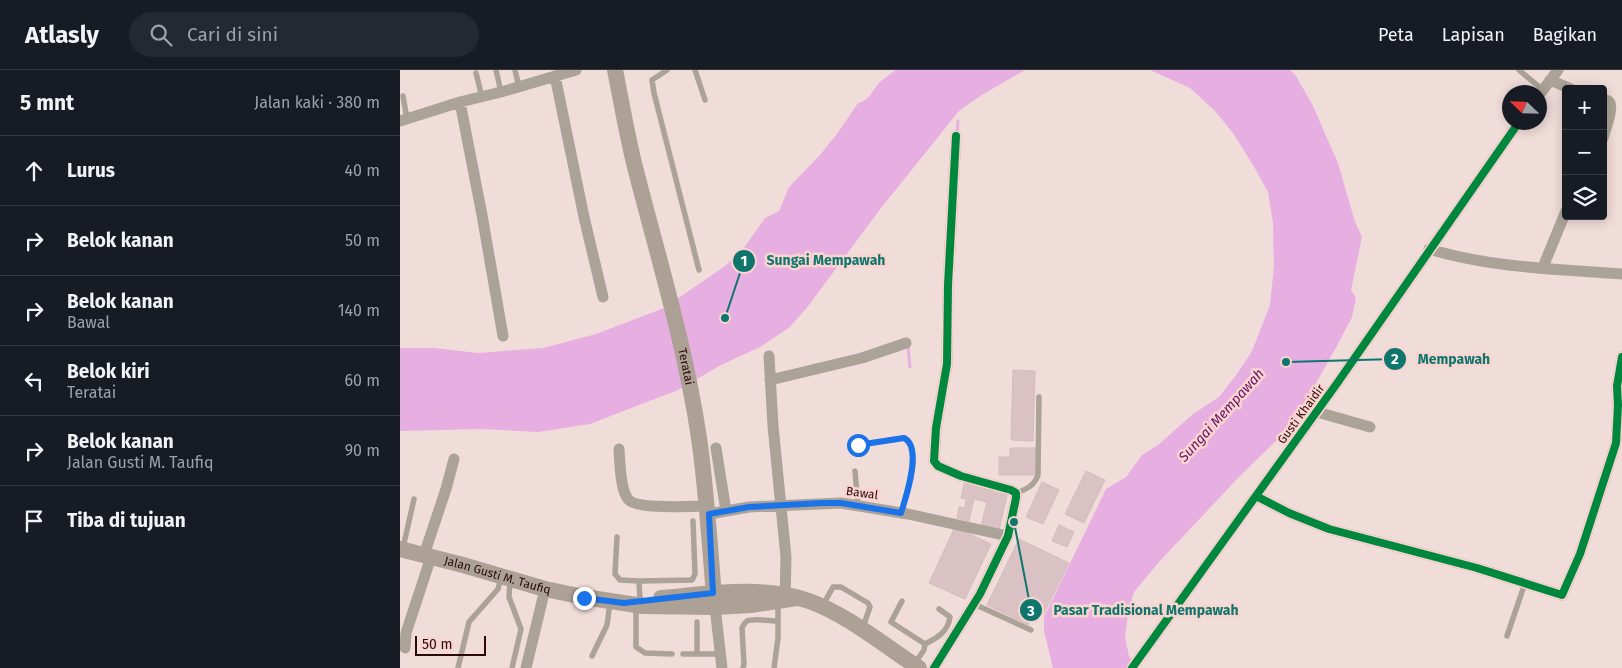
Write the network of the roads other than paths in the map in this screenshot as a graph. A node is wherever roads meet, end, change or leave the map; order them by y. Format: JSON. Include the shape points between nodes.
{"nodes":[{"id":1,"x":496,"y":70,"type":"edge"},
{"id":2,"x":514,"y":70,"type":"edge"},
{"id":3,"x":576,"y":70,"type":"edge"},
{"id":4,"x":615,"y":70,"type":"edge"},
{"id":5,"x":667,"y":70,"type":"edge"},
{"id":6,"x":695,"y":70,"type":"edge"},
{"id":7,"x":1519,"y":70,"type":"edge"},
{"id":8,"x":1558,"y":70,"type":"edge"},
{"id":9,"x":476,"y":73,"type":"dead end"},
{"id":10,"x":555,"y":76,"type":"junction"},
{"id":11,"x":1550,"y":80,"type":"junction"},
{"id":12,"x":1534,"y":85,"type":"edge"},
{"id":13,"x":1546,"y":85,"type":"edge"},
{"id":14,"x":1562,"y":85,"type":"edge"},
{"id":15,"x":519,"y":87,"type":"junction"},
{"id":16,"x":501,"y":92,"type":"junction"},
{"id":17,"x":403,"y":96,"type":"dead end"},
{"id":18,"x":482,"y":96,"type":"junction"},
{"id":19,"x":704,"y":100,"type":"dead end"},
{"id":20,"x":1607,"y":100,"type":"edge"},
{"id":21,"x":460,"y":102,"type":"junction"},
{"id":22,"x":404,"y":120,"type":"edge"},
{"id":23,"x":1607,"y":124,"type":"edge"},
{"id":24,"x":1513,"y":130,"type":"edge"},
{"id":25,"x":956,"y":136,"type":"dead end"},
{"id":26,"x":1562,"y":220,"type":"edge"},
{"id":27,"x":1429,"y":249,"type":"junction"},
{"id":28,"x":1543,"y":267,"type":"junction"},
{"id":29,"x":699,"y":270,"type":"dead end"},
{"id":30,"x":1622,"y":274,"type":"edge"},
{"id":31,"x":603,"y":297,"type":"dead end"},
{"id":32,"x":503,"y":336,"type":"dead end"},
{"id":33,"x":906,"y":343,"type":"dead end"},
{"id":34,"x":768,"y":356,"type":"dead end"},
{"id":35,"x":1622,"y":357,"type":"edge"},
{"id":36,"x":770,"y":380,"type":"junction"},
{"id":37,"x":1039,"y":397,"type":"dead end"},
{"id":38,"x":1317,"y":412,"type":"junction"},
{"id":39,"x":1370,"y":427,"type":"dead end"},
{"id":40,"x":858,"y":445,"type":"dead end"},
{"id":41,"x":716,"y":448,"type":"dead end"},
{"id":42,"x":619,"y":450,"type":"dead end"},
{"id":43,"x":454,"y":459,"type":"dead end"},
{"id":44,"x":855,"y":471,"type":"dead end"},
{"id":45,"x":1016,"y":494,"type":"junction"},
{"id":46,"x":1256,"y":496,"type":"junction"},
{"id":47,"x":414,"y":499,"type":"dead end"},
{"id":48,"x":782,"y":506,"type":"junction"},
{"id":49,"x":858,"y":506,"type":"junction"},
{"id":50,"x":708,"y":510,"type":"junction"},
{"id":51,"x":726,"y":511,"type":"junction"},
{"id":52,"x":901,"y":513,"type":"junction"},
{"id":53,"x":693,"y":521,"type":"dead end"},
{"id":54,"x":1008,"y":536,"type":"junction"},
{"id":55,"x":617,"y":538,"type":"dead end"},
{"id":56,"x":401,"y":549,"type":"edge"},
{"id":57,"x":427,"y":556,"type":"junction"},
{"id":58,"x":506,"y":578,"type":"junction"},
{"id":59,"x":639,"y":582,"type":"junction"},
{"id":60,"x":1525,"y":583,"type":"junction"},
{"id":61,"x":545,"y":589,"type":"junction"},
{"id":62,"x":786,"y":598,"type":"junction"},
{"id":63,"x":714,"y":600,"type":"junction"},
{"id":64,"x":902,"y":601,"type":"dead end"},
{"id":65,"x":628,"y":602,"type":"junction"},
{"id":66,"x":974,"y":604,"type":"junction"},
{"id":67,"x":822,"y":607,"type":"junction"},
{"id":68,"x":939,"y":609,"type":"dead end"},
{"id":69,"x":778,"y":621,"type":"junction"},
{"id":70,"x":697,"y":622,"type":"dead end"},
{"id":71,"x":861,"y":630,"type":"junction"},
{"id":72,"x":1031,"y":630,"type":"dead end"},
{"id":73,"x":1507,"y":636,"type":"dead end"},
{"id":74,"x":925,"y":644,"type":"junction"},
{"id":75,"x":405,"y":648,"type":"dead end"},
{"id":76,"x":672,"y":654,"type":"dead end"},
{"id":77,"x":684,"y":654,"type":"dead end"},
{"id":78,"x":697,"y":654,"type":"junction"},
{"id":79,"x":720,"y":654,"type":"junction"},
{"id":80,"x":592,"y":656,"type":"dead end"},
{"id":81,"x":909,"y":663,"type":"edge"},
{"id":82,"x":458,"y":668,"type":"edge"},
{"id":83,"x":512,"y":668,"type":"edge"},
{"id":84,"x":526,"y":668,"type":"edge"},
{"id":85,"x":722,"y":668,"type":"edge"},
{"id":86,"x":743,"y":668,"type":"edge"},
{"id":87,"x":774,"y":668,"type":"edge"},
{"id":88,"x":934,"y":668,"type":"edge"},
{"id":89,"x":1132,"y":668,"type":"edge"}],
"edges":[{"from":1,"to":16,"type":"lane"},
{"from":2,"to":15,"type":"lane"},
{"from":3,"to":10,"type":"street"},
{"from":4,"to":50,"type":"main road","name":"Teratai","via":[[688,380]]},
{"from":5,"to":29,"type":"lane","via":[[652,80],[654,94]]},
{"from":6,"to":19,"type":"lane"},
{"from":7,"to":12,"type":"lane"},
{"from":8,"to":11,"type":"street"},
{"from":9,"to":18,"type":"lane"},
{"from":10,"to":15,"type":"street"},
{"from":10,"to":31,"type":"street"},
{"from":11,"to":13,"type":"street"},
{"from":11,"to":14,"type":"street"},
{"from":15,"to":16,"type":"street"},
{"from":16,"to":18,"type":"street"},
{"from":17,"to":22,"type":"lane"},
{"from":18,"to":21,"type":"street"},
{"from":20,"to":23,"type":"street","via":[[1610,104]]},
{"from":21,"to":22,"type":"street"},
{"from":21,"to":32,"type":"street"},
{"from":24,"to":27,"type":"street","name":"Gusti Khaidir"},
{"from":25,"to":45,"type":"street","via":[[947,364],[934,461],[953,473],[1007,488]]},
{"from":26,"to":28,"type":"street"},
{"from":27,"to":28,"type":"street","via":[[1463,258]]},
{"from":27,"to":38,"type":"street","name":"Gusti Khaidir"},
{"from":28,"to":30,"type":"street"},
{"from":33,"to":36,"type":"street","via":[[862,358]]},
{"from":34,"to":36,"type":"street"},
{"from":35,"to":60,"type":"street","via":[[1617,386],[1616,443],[1562,595]]},
{"from":36,"to":48,"type":"street"},
{"from":37,"to":45,"type":"lane","via":[[1038,474],[1029,488]]},
{"from":38,"to":39,"type":"street"},
{"from":38,"to":46,"type":"street","name":"Gusti Khaidir"},
{"from":40,"to":52,"type":"lane","via":[[904,438],[911,444],[910,484]]},
{"from":41,"to":51,"type":"street"},
{"from":42,"to":50,"type":"street","name":"Bawal","via":[[624,490],[630,502]]},
{"from":43,"to":57,"type":"street"},
{"from":44,"to":49,"type":"lane"},
{"from":45,"to":54,"type":"street"},
{"from":46,"to":60,"type":"street","via":[[1329,529]]},
{"from":46,"to":89,"type":"street","name":"Gusti Khaidir"},
{"from":47,"to":56,"type":"lane"},
{"from":48,"to":49,"type":"street","name":"Bawal","via":[[822,503]]},
{"from":48,"to":51,"type":"street","name":"Bawal"},
{"from":48,"to":62,"type":"street"},
{"from":49,"to":52,"type":"street","name":"Bawal"},
{"from":50,"to":51,"type":"street","name":"Bawal"},
{"from":50,"to":63,"type":"main road","name":"Teratai"},
{"from":52,"to":54,"type":"street","name":"Bawal"},
{"from":53,"to":59,"type":"lane","via":[[695,577],[692,580]]},
{"from":54,"to":66,"type":"street"},
{"from":55,"to":59,"type":"lane","via":[[615,574],[620,580]]},
{"from":56,"to":57,"type":"main road","name":"Jalan Gusti M. Taufiq"},
{"from":57,"to":58,"type":"main road","name":"Jalan Gusti M. Taufiq"},
{"from":57,"to":75,"type":"street","via":[[406,633]]},
{"from":58,"to":61,"type":"main road","name":"Jalan Gusti M. Taufiq"},
{"from":58,"to":82,"type":"lane","via":[[468,622]]},
{"from":58,"to":83,"type":"lane","via":[[520,629]]},
{"from":59,"to":65,"type":"lane"},
{"from":60,"to":73,"type":"lane"},
{"from":61,"to":65,"type":"main road","name":"Jalan Gusti M. Taufiq"},
{"from":61,"to":84,"type":"street"},
{"from":62,"to":63,"type":"main road","name":"Jalan Gusti M. Taufiq","via":[[752,604]]},
{"from":62,"to":67,"type":"main road","name":"Jalan Gusti M. Taufiq","via":[[809,601]]},
{"from":62,"to":69,"type":"lane"},
{"from":63,"to":65,"type":"main road","name":"Jalan Gusti M. Taufiq","via":[[692,608]]},
{"from":63,"to":79,"type":"street","name":"Teratai"},
{"from":64,"to":74,"type":"lane","via":[[891,622]]},
{"from":65,"to":76,"type":"lane","via":[[636,647],[645,653]]},
{"from":65,"to":80,"type":"lane","via":[[607,625]]},
{"from":66,"to":72,"type":"lane"},
{"from":66,"to":88,"type":"street"},
{"from":67,"to":71,"type":"main road","name":"Jalan Gusti M. Taufiq"},
{"from":67,"to":71,"type":"lane","via":[[833,587],[841,587],[870,607]]},
{"from":68,"to":74,"type":"lane","via":[[950,618],[948,625],[942,634]]},
{"from":69,"to":86,"type":"lane","via":[[752,620],[744,624]]},
{"from":69,"to":87,"type":"lane"},
{"from":70,"to":78,"type":"lane"},
{"from":71,"to":81,"type":"main road","name":"Jalan Gusti M. Taufiq"},
{"from":74,"to":81,"type":"lane","via":[[924,650]]},
{"from":77,"to":78,"type":"lane"},
{"from":78,"to":79,"type":"lane"},
{"from":79,"to":85,"type":"street","name":"Teratai"}]}
